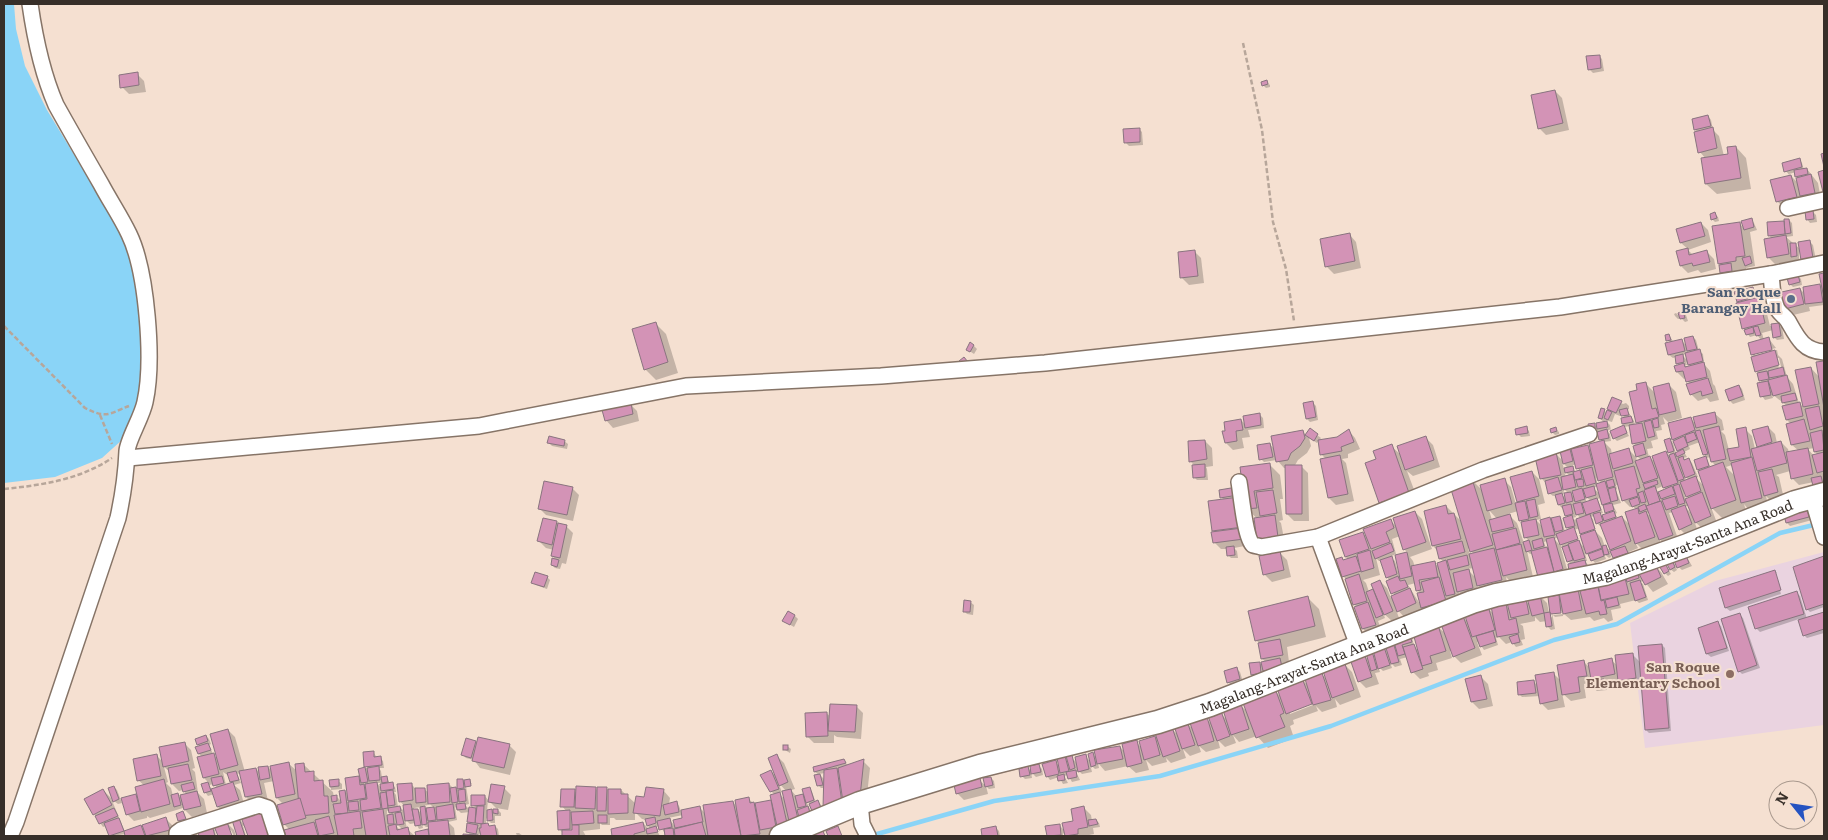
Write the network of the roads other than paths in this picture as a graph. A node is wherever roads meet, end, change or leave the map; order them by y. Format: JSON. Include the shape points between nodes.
{"nodes":[{"id":1,"x":30,"y":4,"type":"edge"},
{"id":2,"x":1824,"y":200,"type":"edge"},
{"id":3,"x":1788,"y":208,"type":"dead end"},
{"id":4,"x":1824,"y":264,"type":"edge"},
{"id":5,"x":1771,"y":274,"type":"junction"},
{"id":6,"x":1824,"y":352,"type":"edge"},
{"id":7,"x":1589,"y":434,"type":"dead end"},
{"id":8,"x":124,"y":454,"type":"junction"},
{"id":9,"x":1239,"y":482,"type":"dead end"},
{"id":10,"x":1818,"y":502,"type":"edge"},
{"id":11,"x":1318,"y":537,"type":"junction"},
{"id":12,"x":1824,"y":537,"type":"edge"},
{"id":13,"x":1358,"y":646,"type":"junction"},
{"id":14,"x":863,"y":821,"type":"edge"},
{"id":15,"x":10,"y":836,"type":"edge"},
{"id":16,"x":177,"y":836,"type":"edge"},
{"id":17,"x":277,"y":836,"type":"edge"},
{"id":18,"x":781,"y":836,"type":"edge"}],
"edges":[{"from":1,"to":8,"type":"street","via":[[43,74],[53,98],[130,235],[143,282],[149,382],[145,404]]},
{"from":2,"to":3,"type":"street"},
{"from":4,"to":5,"type":"street"},
{"from":5,"to":6,"type":"street","via":[[1779,312],[1803,344]]},
{"from":5,"to":8,"type":"street","via":[[1560,307],[983,368],[686,386],[479,426]]},
{"from":7,"to":11,"type":"street","via":[[1483,470]]},
{"from":8,"to":15,"type":"street","via":[[124,490],[118,518]]},
{"from":9,"to":11,"type":"street","via":[[1243,512],[1253,544],[1261,547]]},
{"from":10,"to":12,"type":"street"},
{"from":10,"to":13,"type":"main road","name":"Magalang-Arayat-Santa Ana Road","via":[[1753,518],[1605,574],[1472,602]]},
{"from":11,"to":13,"type":"street"},
{"from":13,"to":14,"type":"main road","name":"Magalang-Arayat-Santa Ana Road","via":[[1210,705],[1158,722],[980,766]]},
{"from":14,"to":18,"type":"main road","name":"Magalang-Arayat-Santa Ana Road"},
{"from":16,"to":17,"type":"street","via":[[181,830],[259,805],[268,808]]}]}
